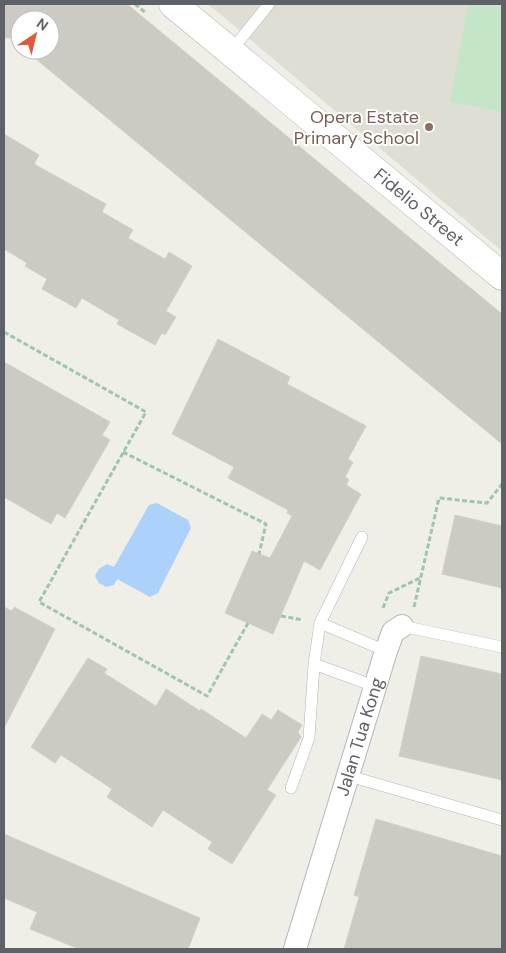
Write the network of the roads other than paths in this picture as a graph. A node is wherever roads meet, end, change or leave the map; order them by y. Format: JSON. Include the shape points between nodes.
{"nodes":[{"id":1,"x":174,"y":4,"type":"edge"},
{"id":2,"x":269,"y":4,"type":"edge"},
{"id":3,"x":231,"y":51,"type":"junction"},
{"id":4,"x":502,"y":276,"type":"edge"},
{"id":5,"x":362,"y":537,"type":"dead end"},
{"id":6,"x":320,"y":623,"type":"junction"},
{"id":7,"x":407,"y":626,"type":"joint"},
{"id":8,"x":502,"y":647,"type":"edge"},
{"id":9,"x":386,"y":651,"type":"junction"},
{"id":10,"x":314,"y":664,"type":"junction"},
{"id":11,"x":374,"y":686,"type":"junction"},
{"id":12,"x":349,"y":776,"type":"junction"},
{"id":13,"x":292,"y":788,"type":"dead end"},
{"id":14,"x":502,"y":820,"type":"edge"},
{"id":15,"x":295,"y":949,"type":"edge"}],
"edges":[{"from":1,"to":3,"type":"street","name":"Fidelio Street"},
{"from":2,"to":3,"type":"lane"},
{"from":3,"to":4,"type":"street","name":"Fidelio Street"},
{"from":5,"to":6,"type":"lane"},
{"from":6,"to":9,"type":"lane"},
{"from":6,"to":10,"type":"lane"},
{"from":7,"to":8,"type":"lane"},
{"from":7,"to":9,"type":"street","name":"Jalan Tua Kong","via":[[394,632]]},
{"from":9,"to":11,"type":"street","name":"Jalan Tua Kong"},
{"from":10,"to":11,"type":"lane"},
{"from":10,"to":13,"type":"lane","via":[[309,738]]},
{"from":11,"to":12,"type":"street","name":"Jalan Tua Kong"},
{"from":12,"to":14,"type":"lane"},
{"from":12,"to":15,"type":"street","name":"Jalan Tua Kong"}]}
